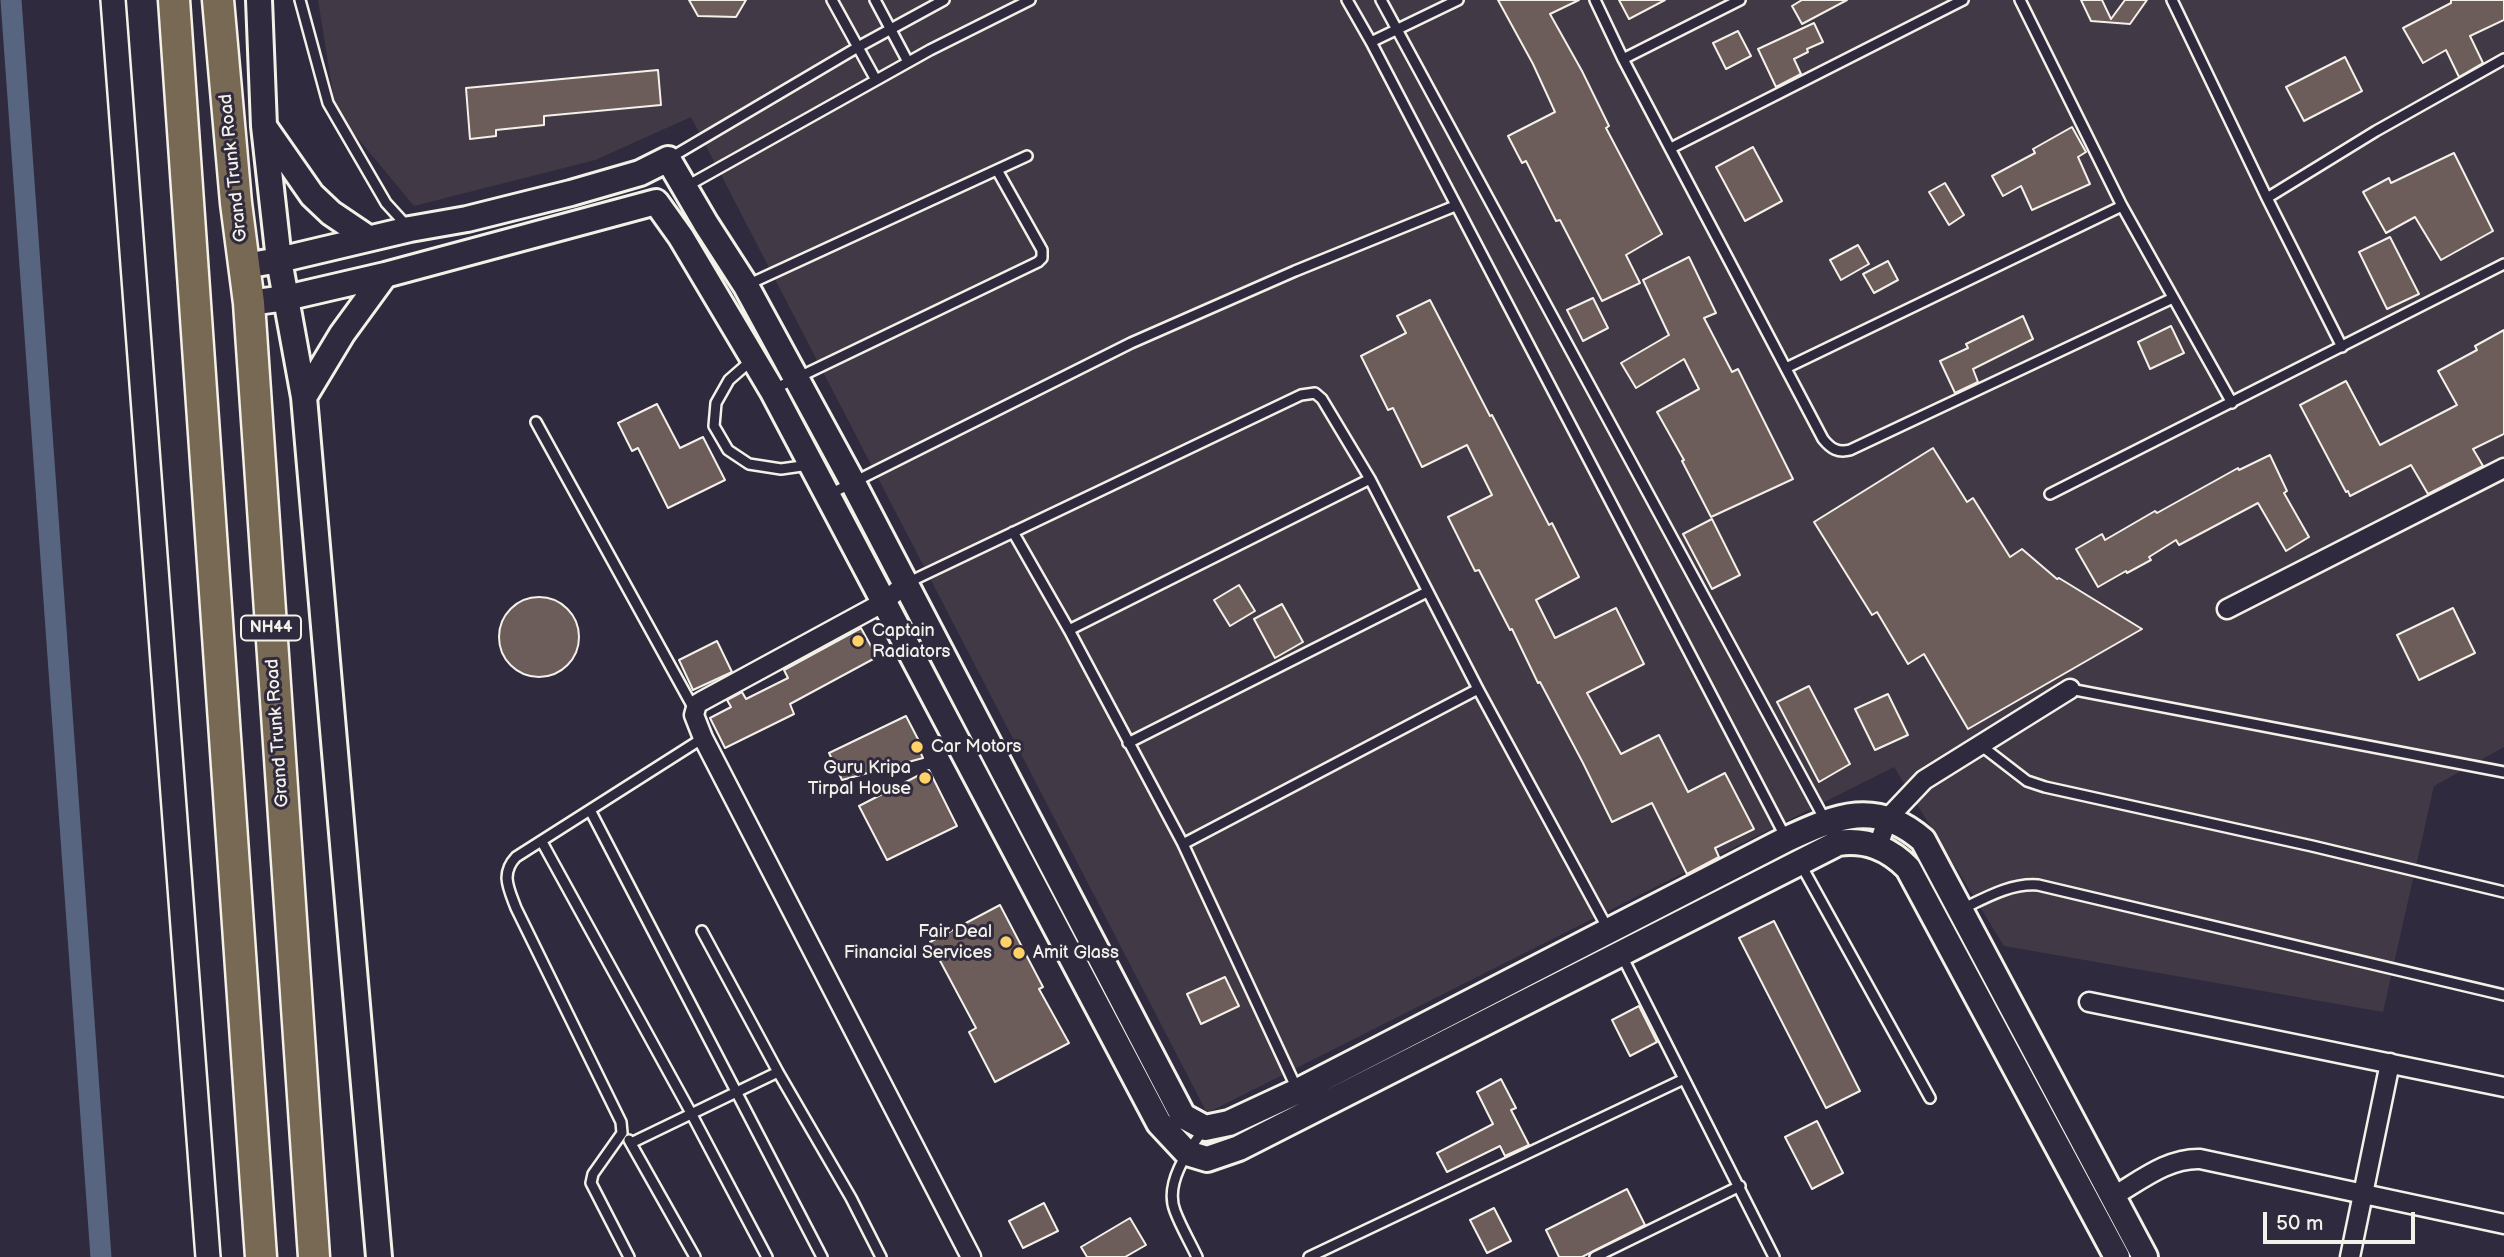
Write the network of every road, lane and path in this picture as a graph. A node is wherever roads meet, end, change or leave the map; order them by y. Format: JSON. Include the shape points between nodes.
{"nodes":[{"id":1,"x":113,"y":0,"type":"edge"},
{"id":2,"x":174,"y":0,"type":"edge"},
{"id":3,"x":218,"y":0,"type":"edge"},
{"id":4,"x":259,"y":0,"type":"edge"},
{"id":5,"x":300,"y":0,"type":"edge"},
{"id":6,"x":832,"y":0,"type":"edge"},
{"id":7,"x":875,"y":0,"type":"edge"},
{"id":8,"x":944,"y":0,"type":"edge"},
{"id":9,"x":1030,"y":0,"type":"edge"},
{"id":10,"x":1347,"y":0,"type":"edge"},
{"id":11,"x":1381,"y":0,"type":"edge"},
{"id":12,"x":1458,"y":0,"type":"edge"},
{"id":13,"x":1595,"y":0,"type":"edge"},
{"id":14,"x":1740,"y":0,"type":"edge"},
{"id":15,"x":1963,"y":0,"type":"edge"},
{"id":16,"x":2020,"y":0,"type":"edge"},
{"id":17,"x":2172,"y":0,"type":"edge"},
{"id":18,"x":890,"y":29,"type":"junction"},
{"id":19,"x":1395,"y":30,"type":"junction"},
{"id":20,"x":1371,"y":42,"type":"junction"},
{"id":21,"x":858,"y":47,"type":"junction"},
{"id":22,"x":1623,"y":59,"type":"junction"},
{"id":23,"x":2504,"y":59,"type":"edge"},
{"id":24,"x":908,"y":62,"type":"junction"},
{"id":25,"x":876,"y":80,"type":"junction"},
{"id":26,"x":264,"y":126,"type":"junction"},
{"id":27,"x":1671,"y":148,"type":"junction"},
{"id":28,"x":1027,"y":156,"type":"dead end"},
{"id":29,"x":668,"y":159,"type":"junction"},
{"id":30,"x":997,"y":170,"type":"junction"},
{"id":31,"x":640,"y":173,"type":"junction"},
{"id":32,"x":684,"y":188,"type":"junction"},
{"id":33,"x":2267,"y":198,"type":"junction"},
{"id":34,"x":656,"y":202,"type":"junction"},
{"id":35,"x":1455,"y":206,"type":"junction"},
{"id":36,"x":2122,"y":206,"type":"junction"},
{"id":37,"x":410,"y":229,"type":"junction"},
{"id":38,"x":368,"y":238,"type":"junction"},
{"id":39,"x":279,"y":260,"type":"junction"},
{"id":40,"x":2504,"y":264,"type":"edge"},
{"id":41,"x":245,"y":266,"type":"junction"},
{"id":42,"x":384,"y":275,"type":"junction"},
{"id":43,"x":746,"y":286,"type":"junction"},
{"id":44,"x":286,"y":298,"type":"junction"},
{"id":45,"x":2173,"y":298,"type":"junction"},
{"id":46,"x":249,"y":303,"type":"junction"},
{"id":47,"x":2342,"y":347,"type":"junction"},
{"id":48,"x":753,"y":359,"type":"junction"},
{"id":49,"x":1786,"y":368,"type":"junction"},
{"id":50,"x":794,"y":378,"type":"junction"},
{"id":51,"x":772,"y":390,"type":"junction"},
{"id":52,"x":304,"y":397,"type":"junction"},
{"id":53,"x":2232,"y":403,"type":"junction"},
{"id":54,"x":536,"y":422,"type":"dead end"},
{"id":55,"x":811,"y":464,"type":"junction"},
{"id":56,"x":2504,"y":468,"type":"edge"},
{"id":57,"x":1370,"y":479,"type":"junction"},
{"id":58,"x":853,"y":483,"type":"junction"},
{"id":59,"x":2050,"y":494,"type":"dead end"},
{"id":60,"x":828,"y":496,"type":"junction"},
{"id":61,"x":1013,"y":533,"type":"junction"},
{"id":62,"x":904,"y":585,"type":"junction"},
{"id":63,"x":1427,"y":592,"type":"junction"},
{"id":64,"x":884,"y":603,"type":"junction"},
{"id":65,"x":2227,"y":609,"type":"dead end"},
{"id":66,"x":1069,"y":630,"type":"junction"},
{"id":67,"x":2070,"y":688,"type":"joint"},
{"id":68,"x":1478,"y":689,"type":"junction"},
{"id":69,"x":694,"y":709,"type":"junction"},
{"id":70,"x":704,"y":738,"type":"junction"},
{"id":71,"x":1128,"y":743,"type":"junction"},
{"id":72,"x":1979,"y":744,"type":"junction"},
{"id":73,"x":2504,"y":772,"type":"edge"},
{"id":74,"x":590,"y":810,"type":"junction"},
{"id":75,"x":1888,"y":818,"type":"junction"},
{"id":76,"x":1832,"y":832,"type":"junction"},
{"id":77,"x":1787,"y":839,"type":"junction"},
{"id":78,"x":542,"y":842,"type":"junction"},
{"id":79,"x":1182,"y":844,"type":"junction"},
{"id":80,"x":1878,"y":846,"type":"junction"},
{"id":81,"x":1800,"y":862,"type":"junction"},
{"id":82,"x":2504,"y":892,"type":"edge"},
{"id":83,"x":1959,"y":910,"type":"junction"},
{"id":84,"x":1609,"y":930,"type":"junction"},
{"id":85,"x":702,"y":931,"type":"dead end"},
{"id":86,"x":1620,"y":953,"type":"junction"},
{"id":87,"x":2504,"y":995,"type":"edge"},
{"id":88,"x":2089,"y":1002,"type":"dead end"},
{"id":89,"x":2390,"y":1063,"type":"junction"},
{"id":90,"x":778,"y":1072,"type":"junction"},
{"id":91,"x":1684,"y":1079,"type":"junction"},
{"id":92,"x":2504,"y":1087,"type":"edge"},
{"id":93,"x":1298,"y":1091,"type":"junction"},
{"id":94,"x":737,"y":1092,"type":"junction"},
{"id":95,"x":1930,"y":1098,"type":"dead end"},
{"id":96,"x":691,"y":1113,"type":"junction"},
{"id":97,"x":623,"y":1128,"type":"junction"},
{"id":98,"x":1205,"y":1128,"type":"junction"},
{"id":99,"x":631,"y":1143,"type":"junction"},
{"id":100,"x":1187,"y":1153,"type":"junction"},
{"id":101,"x":1740,"y":1186,"type":"junction"},
{"id":102,"x":2362,"y":1194,"type":"junction"},
{"id":103,"x":2112,"y":1196,"type":"junction"},
{"id":104,"x":2504,"y":1224,"type":"edge"},
{"id":105,"x":208,"y":1257,"type":"edge"},
{"id":106,"x":261,"y":1257,"type":"edge"},
{"id":107,"x":314,"y":1257,"type":"edge"},
{"id":108,"x":379,"y":1257,"type":"edge"},
{"id":109,"x":629,"y":1257,"type":"edge"},
{"id":110,"x":695,"y":1257,"type":"edge"},
{"id":111,"x":767,"y":1257,"type":"edge"},
{"id":112,"x":822,"y":1257,"type":"edge"},
{"id":113,"x":881,"y":1257,"type":"edge"},
{"id":114,"x":971,"y":1257,"type":"edge"},
{"id":115,"x":1198,"y":1257,"type":"edge"},
{"id":116,"x":1309,"y":1257,"type":"edge"},
{"id":117,"x":1595,"y":1257,"type":"edge"},
{"id":118,"x":1774,"y":1257,"type":"edge"},
{"id":119,"x":2117,"y":1257,"type":"edge"},
{"id":120,"x":2146,"y":1257,"type":"edge"},
{"id":121,"x":2350,"y":1257,"type":"edge"}],
"edges":[{"from":1,"to":105,"type":"street"},
{"from":2,"to":106,"type":"highway","number":"NH44"},
{"from":3,"to":41,"type":"highway","name":"Grand Trunk Road","number":"NH44"},
{"from":4,"to":26,"type":"main road"},
{"from":5,"to":37,"type":"lane","via":[[328,103],[386,203]]},
{"from":6,"to":21,"type":"lane"},
{"from":7,"to":18,"type":"lane"},
{"from":8,"to":18,"type":"lane"},
{"from":9,"to":24,"type":"lane"},
{"from":10,"to":20,"type":"lane"},
{"from":11,"to":19,"type":"lane"},
{"from":12,"to":19,"type":"lane"},
{"from":13,"to":22,"type":"lane"},
{"from":14,"to":22,"type":"lane"},
{"from":15,"to":27,"type":"lane"},
{"from":16,"to":36,"type":"lane"},
{"from":17,"to":33,"type":"lane"},
{"from":18,"to":21,"type":"lane"},
{"from":18,"to":24,"type":"lane"},
{"from":19,"to":20,"type":"lane"},
{"from":19,"to":76,"type":"lane"},
{"from":20,"to":35,"type":"lane"},
{"from":21,"to":25,"type":"lane"},
{"from":21,"to":29,"type":"lane"},
{"from":22,"to":27,"type":"lane"},
{"from":23,"to":33,"type":"lane"},
{"from":24,"to":25,"type":"lane"},
{"from":25,"to":32,"type":"lane"},
{"from":26,"to":38,"type":"main road","via":[[312,195]]},
{"from":26,"to":39,"type":"main road"},
{"from":27,"to":49,"type":"lane"},
{"from":28,"to":30,"type":"lane"},
{"from":29,"to":31,"type":"main road"},
{"from":29,"to":32,"type":"main road"},
{"from":30,"to":43,"type":"lane"},
{"from":30,"to":50,"type":"lane","via":[[1042,250],[1042,258]]},
{"from":31,"to":34,"type":"main road"},
{"from":31,"to":37,"type":"main road","via":[[467,219]]},
{"from":32,"to":34,"type":"main road"},
{"from":32,"to":43,"type":"main road"},
{"from":33,"to":47,"type":"lane"},
{"from":34,"to":42,"type":"main road"},
{"from":34,"to":48,"type":"main road"},
{"from":35,"to":58,"type":"lane","via":[[1131,343]]},
{"from":35,"to":77,"type":"lane"},
{"from":36,"to":45,"type":"lane"},
{"from":36,"to":49,"type":"lane"},
{"from":37,"to":38,"type":"main road"},
{"from":38,"to":39,"type":"main road"},
{"from":39,"to":41,"type":"main road"},
{"from":39,"to":44,"type":"main road"},
{"from":40,"to":47,"type":"lane"},
{"from":41,"to":46,"type":"highway","name":"Grand Trunk Road","number":"NH44"},
{"from":42,"to":44,"type":"main road"},
{"from":42,"to":52,"type":"main road"},
{"from":43,"to":50,"type":"main road"},
{"from":44,"to":46,"type":"main road"},
{"from":44,"to":52,"type":"main road"},
{"from":45,"to":49,"type":"lane","via":[[1840,452],[1823,439]]},
{"from":45,"to":53,"type":"lane"},
{"from":46,"to":107,"type":"highway","name":"Grand Trunk Road","number":"NH44"},
{"from":47,"to":53,"type":"lane"},
{"from":48,"to":51,"type":"main road"},
{"from":48,"to":55,"type":"lane","via":[[729,380],[716,403],[714,426],[728,450],[749,464],[781,469]]},
{"from":50,"to":51,"type":"lane"},
{"from":50,"to":58,"type":"main road"},
{"from":51,"to":55,"type":"main road"},
{"from":52,"to":108,"type":"main road"},
{"from":53,"to":59,"type":"lane"},
{"from":54,"to":69,"type":"lane"},
{"from":55,"to":60,"type":"main road"},
{"from":56,"to":65,"type":"street"},
{"from":57,"to":61,"type":"lane","via":[[1322,399],[1308,393]]},
{"from":57,"to":63,"type":"lane"},
{"from":57,"to":66,"type":"lane"},
{"from":58,"to":60,"type":"lane"},
{"from":58,"to":62,"type":"main road"},
{"from":60,"to":64,"type":"main road"},
{"from":61,"to":62,"type":"lane"},
{"from":61,"to":66,"type":"lane"},
{"from":62,"to":64,"type":"street"},
{"from":62,"to":98,"type":"main road","via":[[1183,1116]]},
{"from":63,"to":68,"type":"lane"},
{"from":63,"to":71,"type":"lane"},
{"from":64,"to":69,"type":"street"},
{"from":64,"to":100,"type":"main road","via":[[1159,1123]]},
{"from":66,"to":71,"type":"lane"},
{"from":67,"to":72,"type":"street"},
{"from":67,"to":73,"type":"lane"},
{"from":68,"to":79,"type":"lane"},
{"from":68,"to":84,"type":"lane"},
{"from":69,"to":70,"type":"street"},
{"from":70,"to":74,"type":"lane"},
{"from":70,"to":114,"type":"street"},
{"from":71,"to":79,"type":"lane"},
{"from":72,"to":75,"type":"street","via":[[1924,780]]},
{"from":72,"to":82,"type":"lane","via":[[2021,777],[2045,787]]},
{"from":74,"to":78,"type":"lane"},
{"from":74,"to":94,"type":"lane"},
{"from":75,"to":76,"type":"main road","via":[[1862,813]]},
{"from":75,"to":80,"type":"street"},
{"from":75,"to":83,"type":"main road","via":[[1923,841]]},
{"from":76,"to":77,"type":"main road"},
{"from":76,"to":80,"type":"main road"},
{"from":76,"to":81,"type":"main road"},
{"from":77,"to":81,"type":"lane"},
{"from":77,"to":84,"type":"main road"},
{"from":78,"to":96,"type":"lane"},
{"from":78,"to":97,"type":"lane","via":[[509,864],[507,884]]},
{"from":79,"to":93,"type":"lane"},
{"from":80,"to":119,"type":"main road","via":[[1908,868]]},
{"from":81,"to":86,"type":"main road"},
{"from":81,"to":95,"type":"lane"},
{"from":83,"to":87,"type":"lane","via":[[2011,887],[2038,885]]},
{"from":83,"to":103,"type":"main road"},
{"from":84,"to":86,"type":"lane"},
{"from":84,"to":93,"type":"main road"},
{"from":85,"to":90,"type":"lane"},
{"from":86,"to":91,"type":"lane"},
{"from":86,"to":100,"type":"main road","via":[[1239,1148],[1207,1159]]},
{"from":88,"to":89,"type":"street"},
{"from":89,"to":92,"type":"street"},
{"from":89,"to":102,"type":"street"},
{"from":90,"to":94,"type":"lane"},
{"from":90,"to":113,"type":"lane"},
{"from":91,"to":101,"type":"lane"},
{"from":91,"to":116,"type":"lane"},
{"from":93,"to":98,"type":"main road","via":[[1229,1124]]},
{"from":94,"to":96,"type":"lane"},
{"from":94,"to":112,"type":"lane"},
{"from":96,"to":99,"type":"lane"},
{"from":96,"to":111,"type":"lane"},
{"from":97,"to":99,"type":"lane"},
{"from":97,"to":109,"type":"lane","via":[[591,1183]]},
{"from":98,"to":100,"type":"lane"},
{"from":99,"to":110,"type":"lane"},
{"from":100,"to":115,"type":"lane","via":[[1172,1197]]},
{"from":101,"to":117,"type":"lane"},
{"from":101,"to":118,"type":"lane"},
{"from":102,"to":103,"type":"street","via":[[2183,1158]]},
{"from":102,"to":104,"type":"street"},
{"from":102,"to":121,"type":"street"},
{"from":103,"to":120,"type":"main road"}]}
